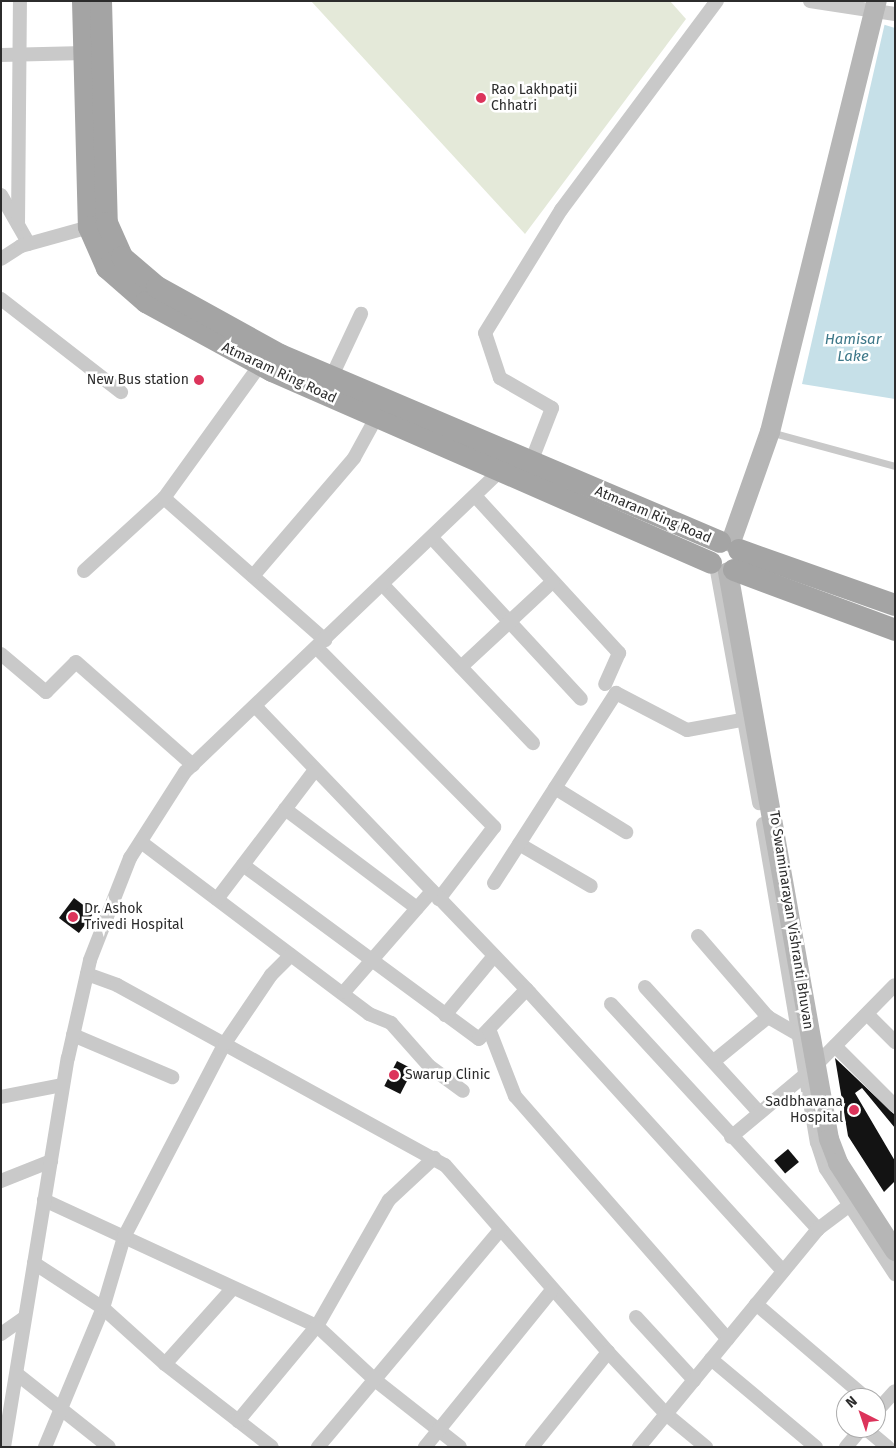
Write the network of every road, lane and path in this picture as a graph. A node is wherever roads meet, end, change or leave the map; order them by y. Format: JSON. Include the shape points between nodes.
{"nodes":[{"id":1,"x":20,"y":1,"type":"edge"},
{"id":2,"x":83,"y":1,"type":"edge"},
{"id":3,"x":101,"y":1,"type":"edge"},
{"id":4,"x":716,"y":1,"type":"edge"},
{"id":5,"x":810,"y":1,"type":"edge"},
{"id":6,"x":876,"y":5,"type":"edge"},
{"id":7,"x":895,"y":14,"type":"edge"},
{"id":8,"x":20,"y":54,"type":"junction"},
{"id":9,"x":85,"y":54,"type":"junction"},
{"id":10,"x":1,"y":55,"type":"edge"},
{"id":11,"x":1,"y":195,"type":"edge"},
{"id":12,"x":18,"y":224,"type":"junction"},
{"id":13,"x":89,"y":227,"type":"junction"},
{"id":14,"x":29,"y":244,"type":"junction"},
{"id":15,"x":1,"y":259,"type":"edge"},
{"id":16,"x":1,"y":298,"type":"edge"},
{"id":17,"x":361,"y":314,"type":"dead end"},
{"id":18,"x":260,"y":365,"type":"junction"},
{"id":19,"x":331,"y":378,"type":"junction"},
{"id":20,"x":121,"y":392,"type":"dead end"},
{"id":21,"x":376,"y":418,"type":"junction"},
{"id":22,"x":770,"y":432,"type":"junction"},
{"id":23,"x":531,"y":462,"type":"junction"},
{"id":24,"x":895,"y":466,"type":"edge"},
{"id":25,"x":502,"y":469,"type":"junction"},
{"id":26,"x":476,"y":497,"type":"junction"},
{"id":27,"x":164,"y":498,"type":"junction"},
{"id":28,"x":432,"y":538,"type":"junction"},
{"id":29,"x":726,"y":559,"type":"junction"},
{"id":30,"x":84,"y":571,"type":"dead end"},
{"id":31,"x":252,"y":576,"type":"junction"},
{"id":32,"x":552,"y":582,"type":"junction"},
{"id":33,"x":383,"y":585,"type":"junction"},
{"id":34,"x":895,"y":606,"type":"edge"},
{"id":35,"x":510,"y":622,"type":"junction"},
{"id":36,"x":895,"y":630,"type":"edge"},
{"id":37,"x":321,"y":644,"type":"junction"},
{"id":38,"x":1,"y":654,"type":"edge"},
{"id":39,"x":461,"y":667,"type":"junction"},
{"id":40,"x":604,"y":684,"type":"dead end"},
{"id":41,"x":581,"y":699,"type":"dead end"},
{"id":42,"x":255,"y":706,"type":"junction"},
{"id":43,"x":742,"y":720,"type":"junction"},
{"id":44,"x":533,"y":743,"type":"dead end"},
{"id":45,"x":193,"y":765,"type":"junction"},
{"id":46,"x":314,"y":771,"type":"junction"},
{"id":47,"x":555,"y":788,"type":"junction"},
{"id":48,"x":285,"y":809,"type":"junction"},
{"id":49,"x":626,"y":832,"type":"dead end"},
{"id":50,"x":141,"y":842,"type":"junction"},
{"id":51,"x":518,"y":844,"type":"junction"},
{"id":52,"x":243,"y":865,"type":"junction"},
{"id":53,"x":494,"y":883,"type":"dead end"},
{"id":54,"x":591,"y":886,"type":"dead end"},
{"id":55,"x":435,"y":895,"type":"junction"},
{"id":56,"x":217,"y":899,"type":"junction"},
{"id":57,"x":417,"y":908,"type":"junction"},
{"id":58,"x":698,"y":936,"type":"dead end"},
{"id":59,"x":291,"y":955,"type":"junction"},
{"id":60,"x":494,"y":956,"type":"junction"},
{"id":61,"x":370,"y":963,"type":"junction"},
{"id":62,"x":87,"y":974,"type":"junction"},
{"id":63,"x":895,"y":985,"type":"edge"},
{"id":64,"x":644,"y":987,"type":"dead end"},
{"id":65,"x":527,"y":989,"type":"junction"},
{"id":66,"x":344,"y":992,"type":"junction"},
{"id":67,"x":611,"y":1004,"type":"dead end"},
{"id":68,"x":867,"y":1014,"type":"junction"},
{"id":69,"x":445,"y":1015,"type":"junction"},
{"id":70,"x":768,"y":1017,"type":"junction"},
{"id":71,"x":489,"y":1029,"type":"junction"},
{"id":72,"x":796,"y":1033,"type":"junction"},
{"id":73,"x":73,"y":1035,"type":"junction"},
{"id":74,"x":895,"y":1042,"type":"edge"},
{"id":75,"x":225,"y":1043,"type":"junction"},
{"id":76,"x":835,"y":1046,"type":"junction"},
{"id":77,"x":714,"y":1061,"type":"junction"},
{"id":78,"x":811,"y":1070,"type":"junction"},
{"id":79,"x":172,"y":1076,"type":"dead end"},
{"id":80,"x":63,"y":1085,"type":"junction"},
{"id":81,"x":463,"y":1091,"type":"dead end"},
{"id":82,"x":1,"y":1097,"type":"edge"},
{"id":83,"x":895,"y":1106,"type":"edge"},
{"id":84,"x":758,"y":1110,"type":"junction"},
{"id":85,"x":731,"y":1137,"type":"junction"},
{"id":86,"x":434,"y":1158,"type":"junction"},
{"id":87,"x":51,"y":1161,"type":"junction"},
{"id":88,"x":1,"y":1181,"type":"edge"},
{"id":89,"x":44,"y":1200,"type":"junction"},
{"id":90,"x":850,"y":1205,"type":"junction"},
{"id":91,"x":818,"y":1229,"type":"junction"},
{"id":92,"x":499,"y":1230,"type":"junction"},
{"id":93,"x":124,"y":1237,"type":"junction"},
{"id":94,"x":895,"y":1251,"type":"edge"},
{"id":95,"x":34,"y":1263,"type":"junction"},
{"id":96,"x":784,"y":1271,"type":"junction"},
{"id":97,"x":895,"y":1274,"type":"edge"},
{"id":98,"x":233,"y":1288,"type":"junction"},
{"id":99,"x":552,"y":1290,"type":"junction"},
{"id":100,"x":756,"y":1304,"type":"junction"},
{"id":101,"x":103,"y":1308,"type":"junction"},
{"id":102,"x":25,"y":1317,"type":"junction"},
{"id":103,"x":636,"y":1317,"type":"dead end"},
{"id":104,"x":317,"y":1326,"type":"junction"},
{"id":105,"x":1,"y":1334,"type":"edge"},
{"id":106,"x":728,"y":1339,"type":"junction"},
{"id":107,"x":608,"y":1352,"type":"junction"},
{"id":108,"x":711,"y":1359,"type":"junction"},
{"id":109,"x":165,"y":1364,"type":"junction"},
{"id":110,"x":17,"y":1374,"type":"junction"},
{"id":111,"x":375,"y":1380,"type":"junction"},
{"id":112,"x":694,"y":1380,"type":"junction"},
{"id":113,"x":854,"y":1388,"type":"edge"},
{"id":114,"x":895,"y":1391,"type":"edge"},
{"id":115,"x":886,"y":1400,"type":"edge"},
{"id":116,"x":60,"y":1408,"type":"junction"},
{"id":117,"x":666,"y":1414,"type":"junction"},
{"id":118,"x":238,"y":1421,"type":"junction"},
{"id":119,"x":440,"y":1430,"type":"junction"},
{"id":120,"x":876,"y":1438,"type":"edge"},
{"id":121,"x":4,"y":1447,"type":"edge"},
{"id":122,"x":45,"y":1447,"type":"edge"},
{"id":123,"x":108,"y":1447,"type":"edge"},
{"id":124,"x":272,"y":1447,"type":"edge"},
{"id":125,"x":318,"y":1447,"type":"edge"},
{"id":126,"x":425,"y":1447,"type":"edge"},
{"id":127,"x":460,"y":1447,"type":"edge"},
{"id":128,"x":532,"y":1447,"type":"edge"},
{"id":129,"x":639,"y":1447,"type":"edge"},
{"id":130,"x":706,"y":1447,"type":"edge"},
{"id":131,"x":816,"y":1447,"type":"edge"},
{"id":132,"x":888,"y":1447,"type":"edge"}],
"edges":[{"from":1,"to":8,"type":"street"},
{"from":2,"to":9,"type":"main road","name":"Atmaram Ring Road"},
{"from":3,"to":19,"type":"main road","name":"Atmaram Ring Road","via":[[107,223],[122,258],[157,288],[209,320]]},
{"from":4,"to":23,"type":"street","via":[[561,210],[485,333],[500,378],[552,408]]},
{"from":5,"to":6,"type":"street"},
{"from":6,"to":7,"type":"street"},
{"from":6,"to":22,"type":"main road"},
{"from":8,"to":9,"type":"street"},
{"from":8,"to":10,"type":"street"},
{"from":8,"to":12,"type":"street"},
{"from":9,"to":13,"type":"main road","name":"Atmaram Ring Road"},
{"from":11,"to":12,"type":"street"},
{"from":12,"to":14,"type":"street"},
{"from":13,"to":14,"type":"street"},
{"from":13,"to":18,"type":"main road","name":"Atmaram Ring Road","via":[[107,268],[146,302]]},
{"from":14,"to":15,"type":"street"},
{"from":16,"to":20,"type":"street"},
{"from":17,"to":19,"type":"street"},
{"from":18,"to":21,"type":"main road","name":"Atmaram Ring Road"},
{"from":18,"to":27,"type":"street"},
{"from":19,"to":23,"type":"main road","name":"Atmaram Ring Road"},
{"from":21,"to":25,"type":"main road","name":"Atmaram Ring Road"},
{"from":21,"to":31,"type":"street","via":[[354,458]]},
{"from":22,"to":24,"type":"lane"},
{"from":22,"to":29,"type":"main road"},
{"from":23,"to":29,"type":"main road","name":"Atmaram Ring Road"},
{"from":25,"to":26,"type":"street"},
{"from":25,"to":29,"type":"main road","name":"Atmaram Ring Road"},
{"from":26,"to":28,"type":"street"},
{"from":26,"to":32,"type":"street"},
{"from":27,"to":30,"type":"street"},
{"from":27,"to":31,"type":"street"},
{"from":28,"to":33,"type":"street"},
{"from":28,"to":35,"type":"street"},
{"from":29,"to":34,"type":"main road","name":"Atmaram Ring Road"},
{"from":29,"to":36,"type":"main road","name":"Atmaram Ring Road"},
{"from":29,"to":43,"type":"street"},
{"from":29,"to":78,"type":"main road","name":"To Swaminarayan Vishranti Bhuvan"},
{"from":31,"to":37,"type":"street"},
{"from":32,"to":35,"type":"street"},
{"from":32,"to":40,"type":"street","via":[[619,653]]},
{"from":33,"to":37,"type":"street"},
{"from":33,"to":39,"type":"street"},
{"from":35,"to":39,"type":"street"},
{"from":35,"to":41,"type":"street"},
{"from":37,"to":42,"type":"street"},
{"from":37,"to":55,"type":"street","via":[[494,827]]},
{"from":38,"to":45,"type":"street","via":[[46,692],[76,662]]},
{"from":39,"to":44,"type":"street"},
{"from":42,"to":45,"type":"street"},
{"from":42,"to":46,"type":"street"},
{"from":43,"to":47,"type":"street","via":[[687,730],[616,693]]},
{"from":43,"to":72,"type":"street"},
{"from":45,"to":50,"type":"street"},
{"from":46,"to":48,"type":"street"},
{"from":46,"to":55,"type":"street"},
{"from":47,"to":49,"type":"street"},
{"from":47,"to":51,"type":"street"},
{"from":48,"to":52,"type":"street"},
{"from":48,"to":57,"type":"street"},
{"from":50,"to":56,"type":"street"},
{"from":50,"to":62,"type":"street","via":[[130,858]]},
{"from":51,"to":53,"type":"street"},
{"from":51,"to":54,"type":"street"},
{"from":52,"to":56,"type":"street"},
{"from":52,"to":61,"type":"street"},
{"from":55,"to":57,"type":"street"},
{"from":55,"to":60,"type":"street"},
{"from":56,"to":59,"type":"street"},
{"from":57,"to":61,"type":"street"},
{"from":58,"to":70,"type":"street"},
{"from":59,"to":66,"type":"street"},
{"from":59,"to":75,"type":"street","via":[[271,975]]},
{"from":60,"to":65,"type":"street"},
{"from":60,"to":69,"type":"street"},
{"from":61,"to":66,"type":"street"},
{"from":61,"to":69,"type":"street"},
{"from":62,"to":73,"type":"street"},
{"from":62,"to":75,"type":"street"},
{"from":63,"to":68,"type":"street"},
{"from":64,"to":77,"type":"street"},
{"from":65,"to":71,"type":"street"},
{"from":65,"to":96,"type":"street"},
{"from":66,"to":81,"type":"street","via":[[369,1014],[391,1023],[429,1066]]},
{"from":67,"to":85,"type":"street"},
{"from":68,"to":74,"type":"street"},
{"from":68,"to":76,"type":"street"},
{"from":69,"to":71,"type":"street","via":[[480,1039]]},
{"from":70,"to":72,"type":"street"},
{"from":70,"to":77,"type":"street"},
{"from":71,"to":106,"type":"street","via":[[515,1096]]},
{"from":72,"to":78,"type":"street"},
{"from":73,"to":79,"type":"street"},
{"from":73,"to":80,"type":"street"},
{"from":75,"to":86,"type":"street"},
{"from":75,"to":93,"type":"street"},
{"from":76,"to":78,"type":"street"},
{"from":76,"to":83,"type":"street"},
{"from":77,"to":84,"type":"street"},
{"from":78,"to":84,"type":"street"},
{"from":78,"to":90,"type":"street","via":[[817,1142],[826,1169]]},
{"from":78,"to":94,"type":"main road","name":"To Swaminarayan Vishranti Bhuvan","via":[[838,1163]]},
{"from":80,"to":82,"type":"street"},
{"from":80,"to":87,"type":"street"},
{"from":84,"to":85,"type":"street"},
{"from":85,"to":91,"type":"street"},
{"from":86,"to":92,"type":"street","via":[[445,1165]]},
{"from":86,"to":104,"type":"street","via":[[389,1200]]},
{"from":87,"to":88,"type":"street"},
{"from":87,"to":89,"type":"street"},
{"from":89,"to":93,"type":"street"},
{"from":89,"to":95,"type":"street"},
{"from":90,"to":91,"type":"street"},
{"from":90,"to":97,"type":"street"},
{"from":91,"to":96,"type":"street"},
{"from":92,"to":99,"type":"street"},
{"from":92,"to":111,"type":"street"},
{"from":93,"to":98,"type":"street"},
{"from":93,"to":101,"type":"street"},
{"from":95,"to":101,"type":"street"},
{"from":95,"to":102,"type":"street"},
{"from":96,"to":100,"type":"street"},
{"from":98,"to":104,"type":"street"},
{"from":98,"to":109,"type":"street"},
{"from":99,"to":107,"type":"street"},
{"from":99,"to":119,"type":"street"},
{"from":100,"to":106,"type":"street"},
{"from":100,"to":113,"type":"street"},
{"from":101,"to":109,"type":"street"},
{"from":101,"to":116,"type":"street"},
{"from":102,"to":105,"type":"street"},
{"from":102,"to":110,"type":"street"},
{"from":103,"to":112,"type":"street"},
{"from":104,"to":111,"type":"street"},
{"from":104,"to":118,"type":"street"},
{"from":106,"to":108,"type":"street"},
{"from":107,"to":117,"type":"street"},
{"from":107,"to":128,"type":"street"},
{"from":108,"to":112,"type":"street"},
{"from":108,"to":131,"type":"street"},
{"from":109,"to":118,"type":"street"},
{"from":110,"to":116,"type":"street"},
{"from":110,"to":121,"type":"street"},
{"from":111,"to":119,"type":"street"},
{"from":111,"to":125,"type":"street"},
{"from":112,"to":117,"type":"street"},
{"from":114,"to":115,"type":"street"},
{"from":116,"to":122,"type":"street"},
{"from":116,"to":123,"type":"street"},
{"from":117,"to":129,"type":"street"},
{"from":117,"to":130,"type":"street"},
{"from":118,"to":124,"type":"street"},
{"from":119,"to":126,"type":"street"},
{"from":119,"to":127,"type":"street"},
{"from":120,"to":132,"type":"street"}]}
